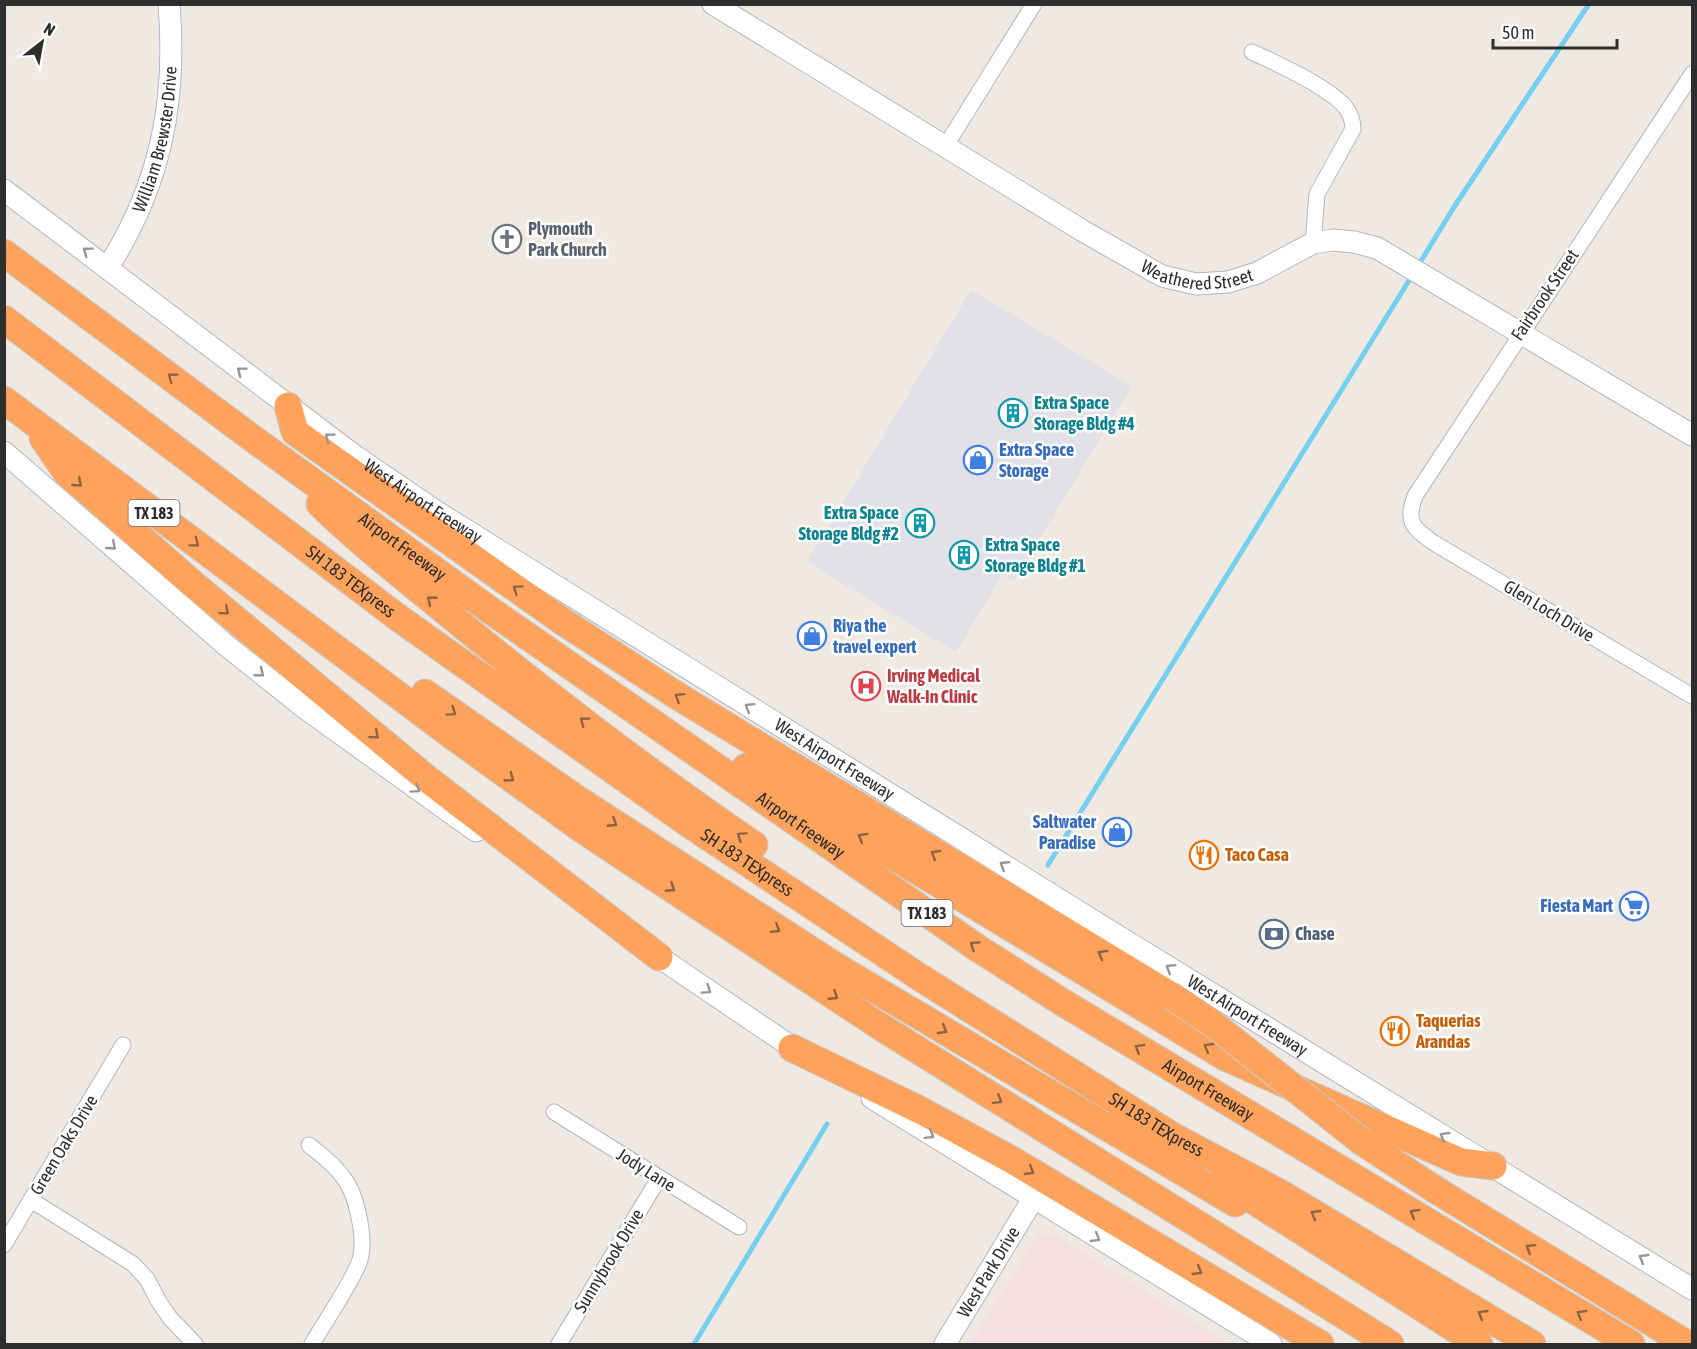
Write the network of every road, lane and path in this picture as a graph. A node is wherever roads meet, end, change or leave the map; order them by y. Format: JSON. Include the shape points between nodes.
{"nodes":[{"id":1,"x":169,"y":4,"type":"edge"},
{"id":2,"x":713,"y":4,"type":"edge"},
{"id":3,"x":1034,"y":4,"type":"edge"},
{"id":4,"x":1252,"y":52,"type":"dead end"},
{"id":5,"x":1692,"y":74,"type":"edge"},
{"id":6,"x":945,"y":147,"type":"junction"},
{"id":7,"x":4,"y":189,"type":"edge"},
{"id":8,"x":1313,"y":243,"type":"junction"},
{"id":9,"x":4,"y":253,"type":"edge"},
{"id":10,"x":108,"y":267,"type":"junction"},
{"id":11,"x":4,"y":319,"type":"edge"},
{"id":12,"x":1521,"y":332,"type":"junction"},
{"id":13,"x":4,"y":337,"type":"edge"},
{"id":14,"x":4,"y":400,"type":"edge"},
{"id":15,"x":288,"y":406,"type":"junction"},
{"id":16,"x":30,"y":420,"type":"junction"},
{"id":17,"x":1692,"y":435,"type":"edge"},
{"id":18,"x":252,"y":438,"type":"junction"},
{"id":19,"x":4,"y":452,"type":"edge"},
{"id":20,"x":1411,"y":521,"type":"joint"},
{"id":21,"x":277,"y":606,"type":"junction"},
{"id":22,"x":1692,"y":696,"type":"edge"},
{"id":23,"x":644,"y":716,"type":"junction"},
{"id":24,"x":659,"y":957,"type":"junction"},
{"id":25,"x":123,"y":1045,"type":"dead end"},
{"id":26,"x":792,"y":1048,"type":"junction"},
{"id":27,"x":554,"y":1112,"type":"dead end"},
{"id":28,"x":309,"y":1145,"type":"dead end"},
{"id":29,"x":1494,"y":1166,"type":"junction"},
{"id":30,"x":659,"y":1178,"type":"junction"},
{"id":31,"x":1280,"y":1193,"type":"junction"},
{"id":32,"x":31,"y":1200,"type":"junction"},
{"id":33,"x":1033,"y":1200,"type":"junction"},
{"id":34,"x":739,"y":1227,"type":"dead end"},
{"id":35,"x":4,"y":1245,"type":"edge"},
{"id":36,"x":1692,"y":1289,"type":"edge"},
{"id":37,"x":1446,"y":1324,"type":"junction"},
{"id":38,"x":195,"y":1344,"type":"edge"},
{"id":39,"x":312,"y":1344,"type":"edge"},
{"id":40,"x":559,"y":1344,"type":"edge"},
{"id":41,"x":945,"y":1344,"type":"edge"},
{"id":42,"x":1271,"y":1344,"type":"edge"},
{"id":43,"x":1320,"y":1344,"type":"edge"},
{"id":44,"x":1390,"y":1344,"type":"edge"},
{"id":45,"x":1479,"y":1344,"type":"edge"},
{"id":46,"x":1532,"y":1344,"type":"edge"},
{"id":47,"x":1631,"y":1344,"type":"edge"},
{"id":48,"x":1687,"y":1344,"type":"edge"}],
"edges":[{"from":1,"to":10,"type":"main road","name":"William Brewster Drive","via":[[172,74],[160,153],[135,218]]},
{"from":2,"to":6,"type":"main road","name":"Weathered Street"},
{"from":3,"to":6,"type":"street"},
{"from":4,"to":8,"type":"street","via":[[1335,97],[1353,119],[1353,129],[1317,194]]},
{"from":5,"to":12,"type":"street","name":"Fairbrook Street"},
{"from":6,"to":8,"type":"main road","name":"Weathered Street","via":[[1162,276],[1196,284],[1228,282],[1257,273]]},
{"from":10,"to":7,"type":"main road","name":"West Airport Freeway","one_way":true},
{"from":8,"to":12,"type":"main road","name":"Weathered Street","via":[[1333,240],[1377,248]]},
{"from":18,"to":9,"type":"highway","name":"Airport Freeway","number":"TX 183","one_way":true},
{"from":15,"to":10,"type":"main road","name":"West Airport Freeway","one_way":true},
{"from":11,"to":31,"type":"highway","name":"SH 183 TEXpress","via":[[400,619],[689,824],[921,978],[1174,1137]]},
{"from":12,"to":17,"type":"main road","name":"Weathered Street"},
{"from":12,"to":20,"type":"street","name":"Fairbrook Street","via":[[1414,496]]},
{"from":13,"to":37,"type":"highway","name":"SH 183 TEXpress","via":[[431,660],[648,814],[879,969]]},
{"from":14,"to":16,"type":"highway","number":"TX 183"},
{"from":29,"to":15,"type":"main road","name":"West Airport Freeway","one_way":true,"via":[[543,579],[430,507]]},
{"from":48,"to":15,"type":"highway","one_way":true,"bridge":true,"via":[[1361,1141],[1213,1024],[1170,995],[676,695],[562,621],[295,432]]},
{"from":16,"to":21,"type":"highway","number":"TX 183","one_way":true},
{"from":16,"to":24,"type":"highway","one_way":true,"via":[[67,473],[193,584],[426,778]]},
{"from":18,"to":23,"type":"highway","name":"Airport Freeway","number":"TX 183"},
{"from":31,"to":18,"type":"highway","one_way":true,"via":[[927,963],[692,803],[350,534]]},
{"from":19,"to":24,"type":"main road","one_way":true,"via":[[227,646],[306,709]]},
{"from":20,"to":22,"type":"street","name":"Glen Loch Drive","via":[[1418,532],[1434,543]]},
{"from":21,"to":37,"type":"highway","one_way":true,"via":[[348,638],[577,799],[837,967]]},
{"from":21,"to":44,"type":"highway","number":"TX 183","one_way":true,"via":[[586,832],[881,1027]]},
{"from":29,"to":23,"type":"highway","one_way":true,"via":[[1461,1162],[1225,1057],[685,730]]},
{"from":47,"to":23,"type":"highway","name":"Airport Freeway","number":"TX 183","one_way":true,"via":[[1062,1002],[976,947]]},
{"from":24,"to":26,"type":"main road","one_way":true},
{"from":25,"to":32,"type":"street","name":"Green Oaks Drive"},
{"from":26,"to":33,"type":"main road","one_way":true},
{"from":26,"to":43,"type":"highway","one_way":true,"via":[[1012,1160]]},
{"from":27,"to":30,"type":"street","name":"Jody Lane"},
{"from":28,"to":39,"type":"street","via":[[344,1177],[351,1189],[362,1238],[359,1264]]},
{"from":36,"to":29,"type":"main road","name":"West Airport Freeway","one_way":true},
{"from":30,"to":34,"type":"street","name":"Jody Lane"},
{"from":30,"to":40,"type":"street","name":"Sunnybrook Drive"},
{"from":46,"to":31,"type":"highway","name":"SH 183 TEXpress","one_way":true},
{"from":32,"to":35,"type":"street","name":"Green Oaks Drive"},
{"from":32,"to":38,"type":"street","via":[[133,1264],[147,1279],[170,1318]]},
{"from":33,"to":41,"type":"main road","name":"West Park Drive"},
{"from":33,"to":42,"type":"main road","one_way":true},
{"from":37,"to":45,"type":"highway","name":"SH 183 TEXpress"}]}
